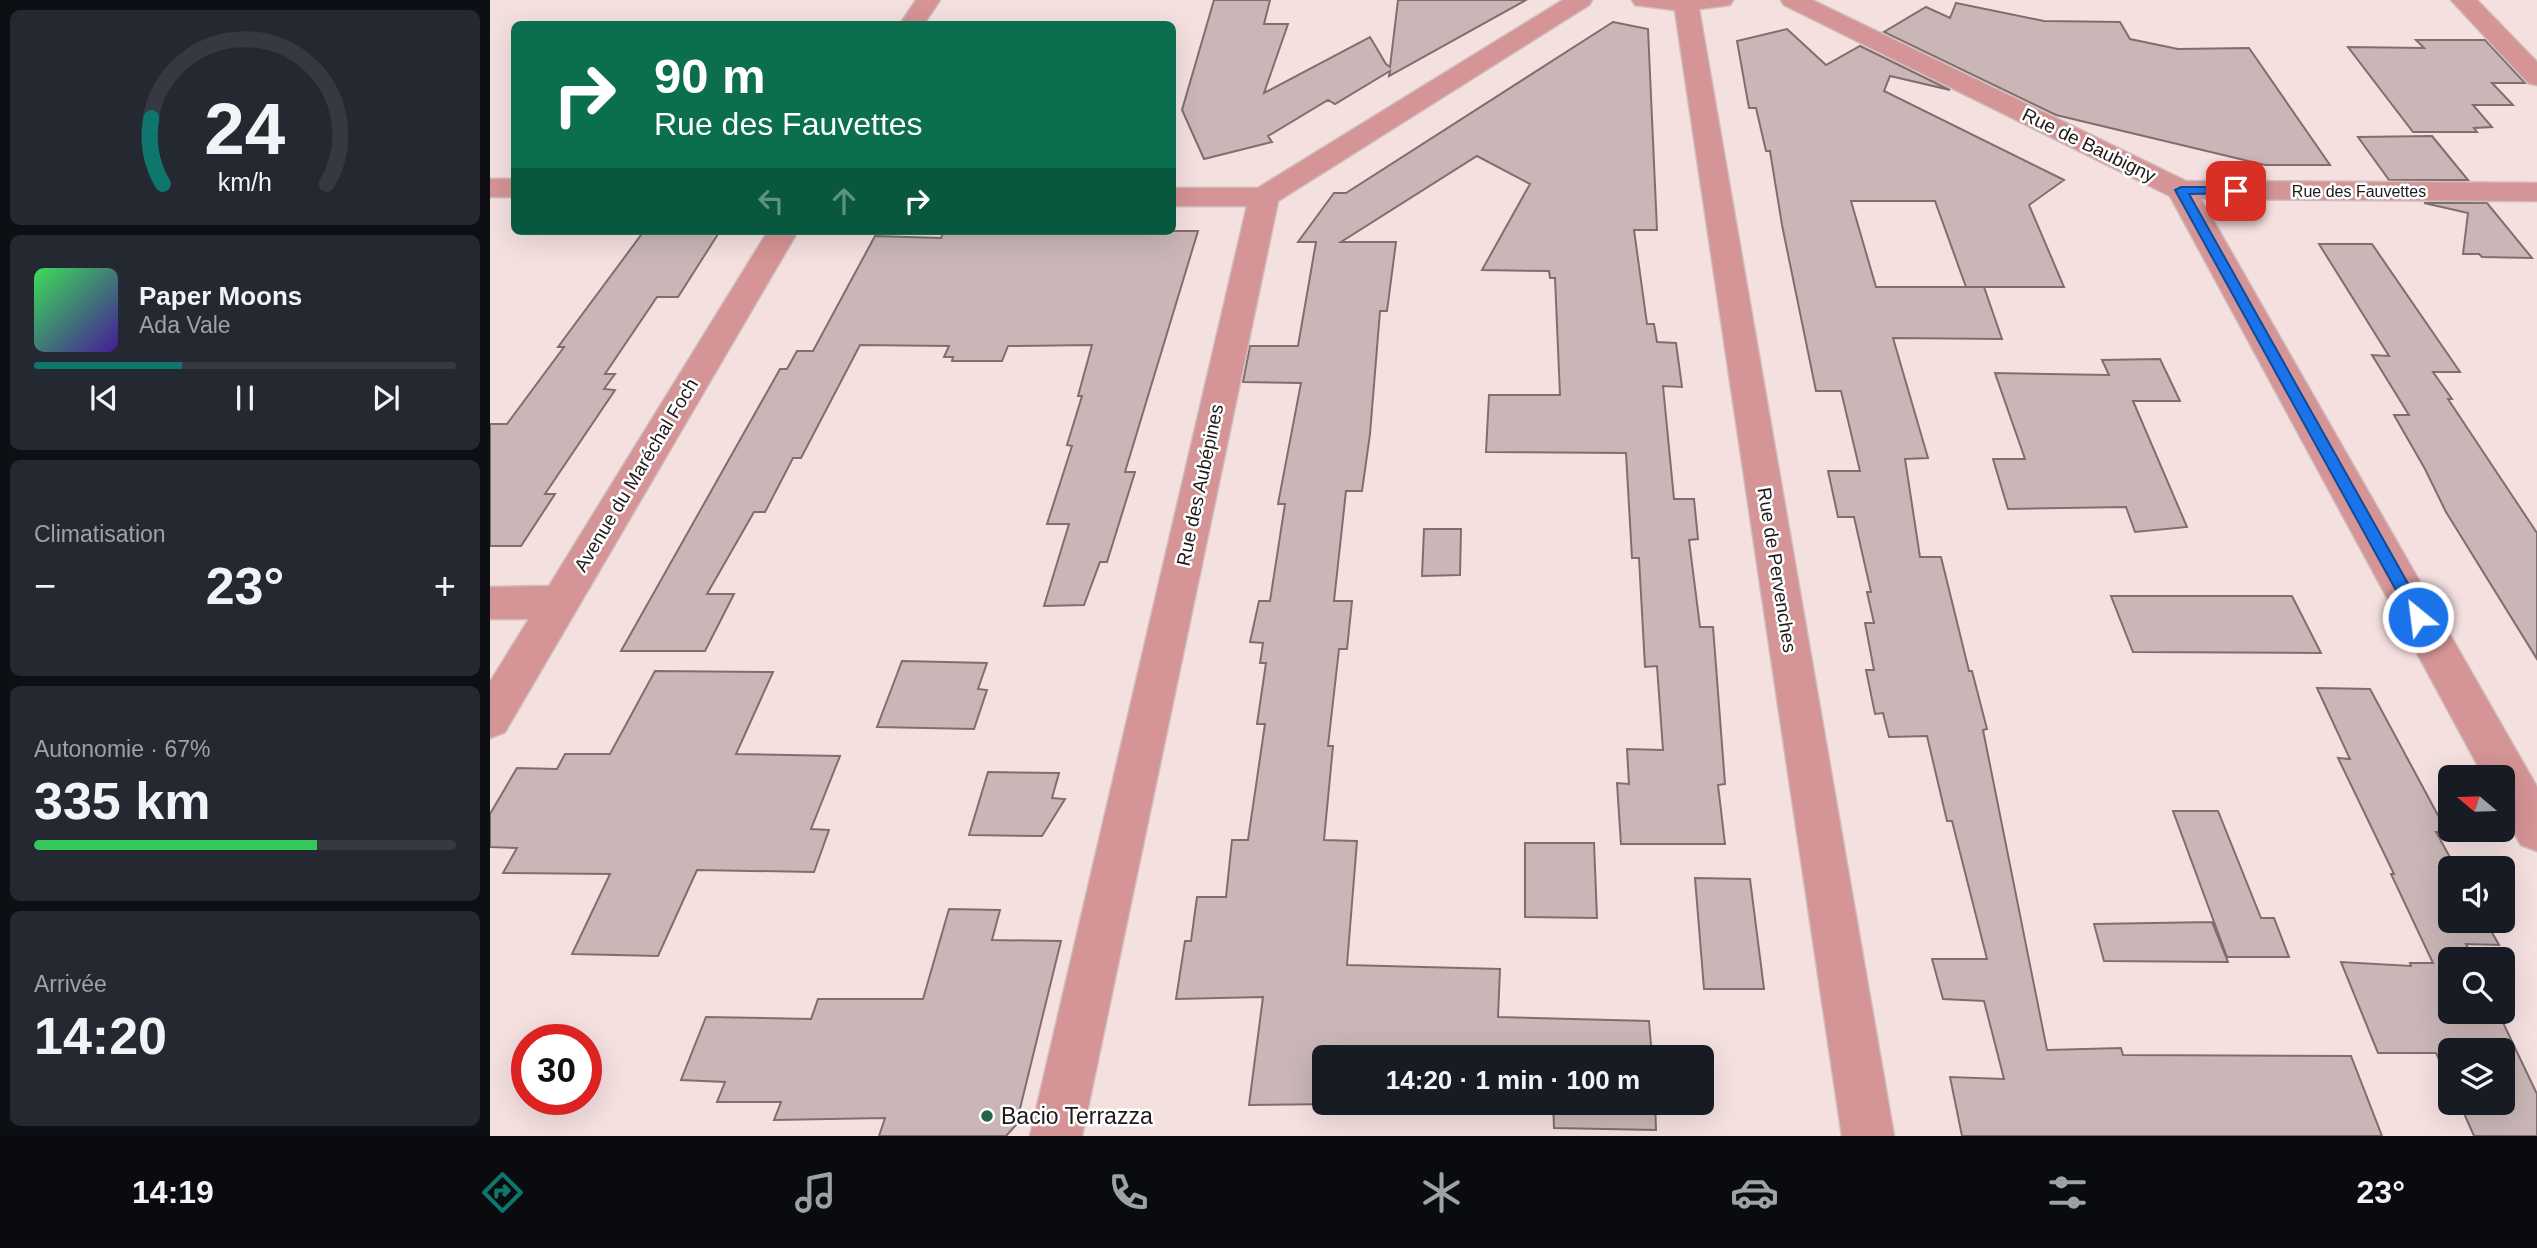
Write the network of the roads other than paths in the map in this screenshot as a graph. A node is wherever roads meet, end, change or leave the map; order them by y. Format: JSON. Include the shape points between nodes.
{"nodes":[{"id":1,"x":928,"y":0,"type":"edge"},
{"id":2,"x":1580,"y":0,"type":"edge"},
{"id":3,"x":1644,"y":0,"type":"edge"},
{"id":4,"x":1793,"y":0,"type":"edge"},
{"id":5,"x":2463,"y":0,"type":"edge"},
{"id":6,"x":1703,"y":2,"type":"edge"},
{"id":7,"x":914,"y":21,"type":"edge"},
{"id":8,"x":2537,"y":78,"type":"edge"},
{"id":9,"x":490,"y":188,"type":"edge"},
{"id":10,"x":511,"y":188,"type":"edge"},
{"id":11,"x":2181,"y":190,"type":"junction"},
{"id":12,"x":2537,"y":192,"type":"edge"},
{"id":13,"x":1176,"y":197,"type":"edge"},
{"id":14,"x":1264,"y":197,"type":"junction"},
{"id":15,"x":781,"y":235,"type":"edge"},
{"id":16,"x":559,"y":602,"type":"junction"},
{"id":17,"x":490,"y":603,"type":"edge"},
{"id":18,"x":490,"y":719,"type":"edge"},
{"id":19,"x":2537,"y":830,"type":"edge"},
{"id":20,"x":1056,"y":1136,"type":"edge"},
{"id":21,"x":1868,"y":1136,"type":"edge"}],
"edges":[{"from":1,"to":7,"type":"street"},
{"from":2,"to":14,"type":"street"},
{"from":3,"to":6,"type":"street"},
{"from":4,"to":11,"type":"street","name":"Rue de Baubigny"},
{"from":5,"to":8,"type":"street"},
{"from":6,"to":21,"type":"street","name":"Rue de Pervenches"},
{"from":9,"to":10,"type":"street"},
{"from":11,"to":12,"type":"street","name":"Rue des Fauvettes"},
{"from":11,"to":19,"type":"street"},
{"from":13,"to":14,"type":"street"},
{"from":14,"to":20,"type":"street","name":"Rue des Aubépines"},
{"from":15,"to":16,"type":"street","name":"Avenue du Maréchal Foch"},
{"from":16,"to":17,"type":"street"},
{"from":16,"to":18,"type":"street","name":"Avenue du Maréchal Foch"}]}
